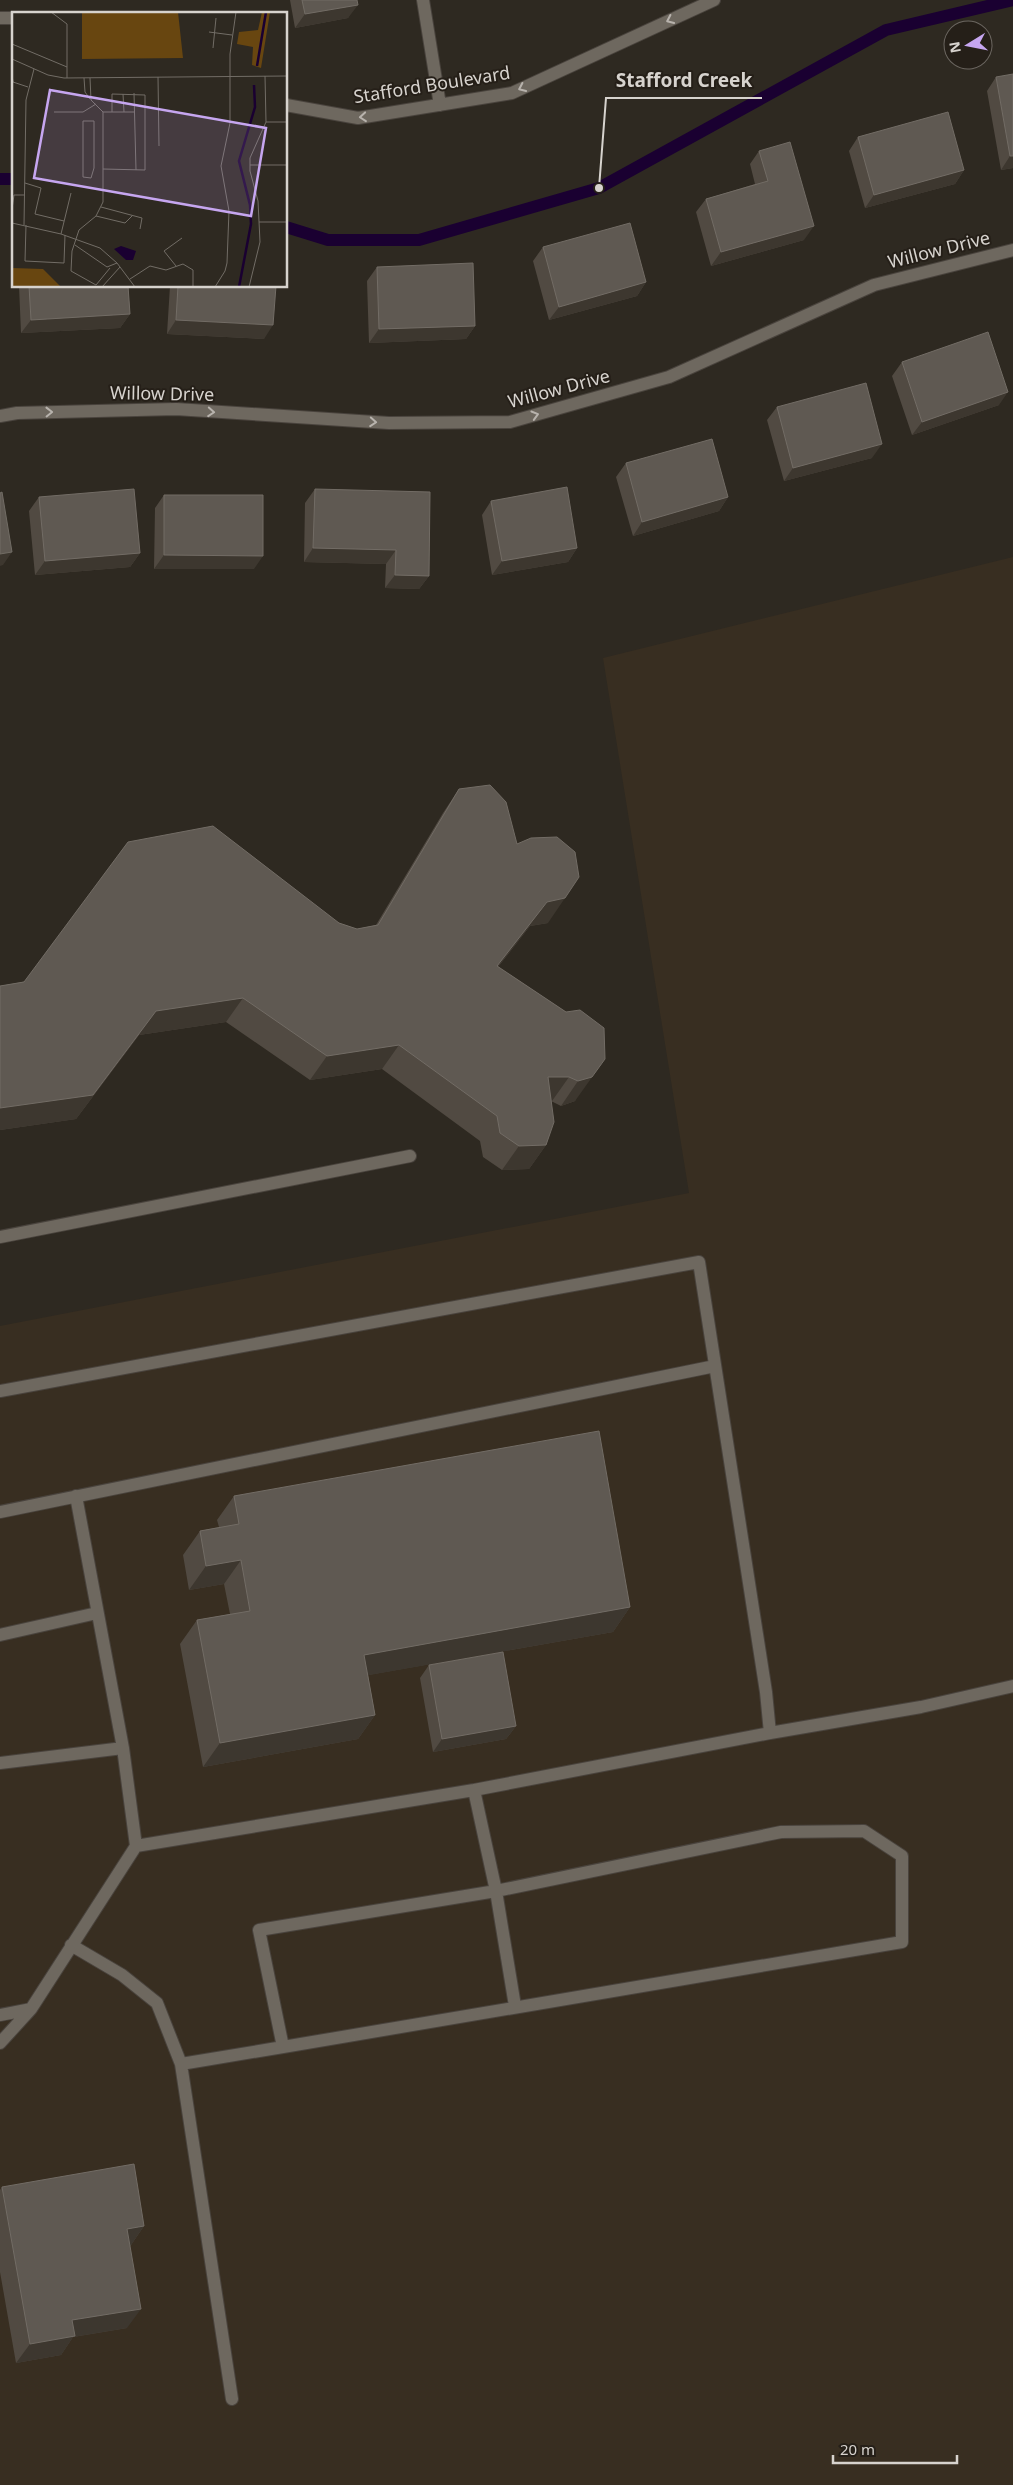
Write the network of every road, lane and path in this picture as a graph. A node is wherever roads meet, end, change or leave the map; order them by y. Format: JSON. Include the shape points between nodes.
{"nodes":[{"id":1,"x":423,"y":0,"type":"edge"},
{"id":2,"x":714,"y":0,"type":"edge"},
{"id":3,"x":288,"y":105,"type":"edge"},
{"id":4,"x":440,"y":105,"type":"junction"},
{"id":5,"x":1013,"y":250,"type":"edge"},
{"id":6,"x":0,"y":416,"type":"edge"},
{"id":7,"x":410,"y":1156,"type":"dead end"},
{"id":8,"x":0,"y":1237,"type":"edge"},
{"id":9,"x":715,"y":1366,"type":"junction"},
{"id":10,"x":0,"y":1391,"type":"edge"},
{"id":11,"x":76,"y":1496,"type":"junction"},
{"id":12,"x":0,"y":1512,"type":"edge"},
{"id":13,"x":97,"y":1613,"type":"junction"},
{"id":14,"x":0,"y":1635,"type":"edge"},
{"id":15,"x":1013,"y":1686,"type":"edge"},
{"id":16,"x":770,"y":1733,"type":"junction"},
{"id":17,"x":123,"y":1748,"type":"junction"},
{"id":18,"x":0,"y":1763,"type":"edge"},
{"id":19,"x":474,"y":1790,"type":"junction"},
{"id":20,"x":136,"y":1846,"type":"junction"},
{"id":21,"x":496,"y":1891,"type":"junction"},
{"id":22,"x":71,"y":1945,"type":"junction"},
{"id":23,"x":516,"y":2006,"type":"junction"},
{"id":24,"x":31,"y":2009,"type":"junction"},
{"id":25,"x":0,"y":2015,"type":"edge"},
{"id":26,"x":0,"y":2043,"type":"edge"},
{"id":27,"x":283,"y":2047,"type":"junction"},
{"id":28,"x":181,"y":2064,"type":"junction"},
{"id":29,"x":232,"y":2399,"type":"dead end"}],
"edges":[{"from":1,"to":4,"type":"street"},
{"from":2,"to":4,"type":"street","name":"Stafford Boulevard","one_way":true,"via":[[512,93]]},
{"from":4,"to":3,"type":"street","name":"Stafford Boulevard","one_way":true,"via":[[358,118]]},
{"from":6,"to":5,"type":"street","name":"Willow Drive","one_way":true,"via":[[176,409],[389,423],[510,422],[669,377],[874,285]]},
{"from":7,"to":8,"type":"street"},
{"from":9,"to":10,"type":"street","via":[[699,1262]]},
{"from":9,"to":11,"type":"street"},
{"from":9,"to":16,"type":"street"},
{"from":11,"to":12,"type":"street"},
{"from":11,"to":13,"type":"street"},
{"from":13,"to":14,"type":"street"},
{"from":13,"to":17,"type":"street"},
{"from":15,"to":16,"type":"street","via":[[920,1707]]},
{"from":16,"to":19,"type":"street"},
{"from":17,"to":18,"type":"street"},
{"from":17,"to":20,"type":"street"},
{"from":19,"to":20,"type":"street"},
{"from":19,"to":21,"type":"street"},
{"from":20,"to":22,"type":"street"},
{"from":21,"to":23,"type":"street"},
{"from":21,"to":23,"type":"street","via":[[781,1832],[864,1831],[902,1856],[902,1942]]},
{"from":21,"to":27,"type":"street","via":[[260,1930]]},
{"from":22,"to":24,"type":"street"},
{"from":22,"to":28,"type":"street","via":[[122,1975],[157,2003]]},
{"from":23,"to":27,"type":"street"},
{"from":24,"to":25,"type":"street"},
{"from":24,"to":26,"type":"street"},
{"from":27,"to":28,"type":"street"},
{"from":28,"to":29,"type":"street"}]}
